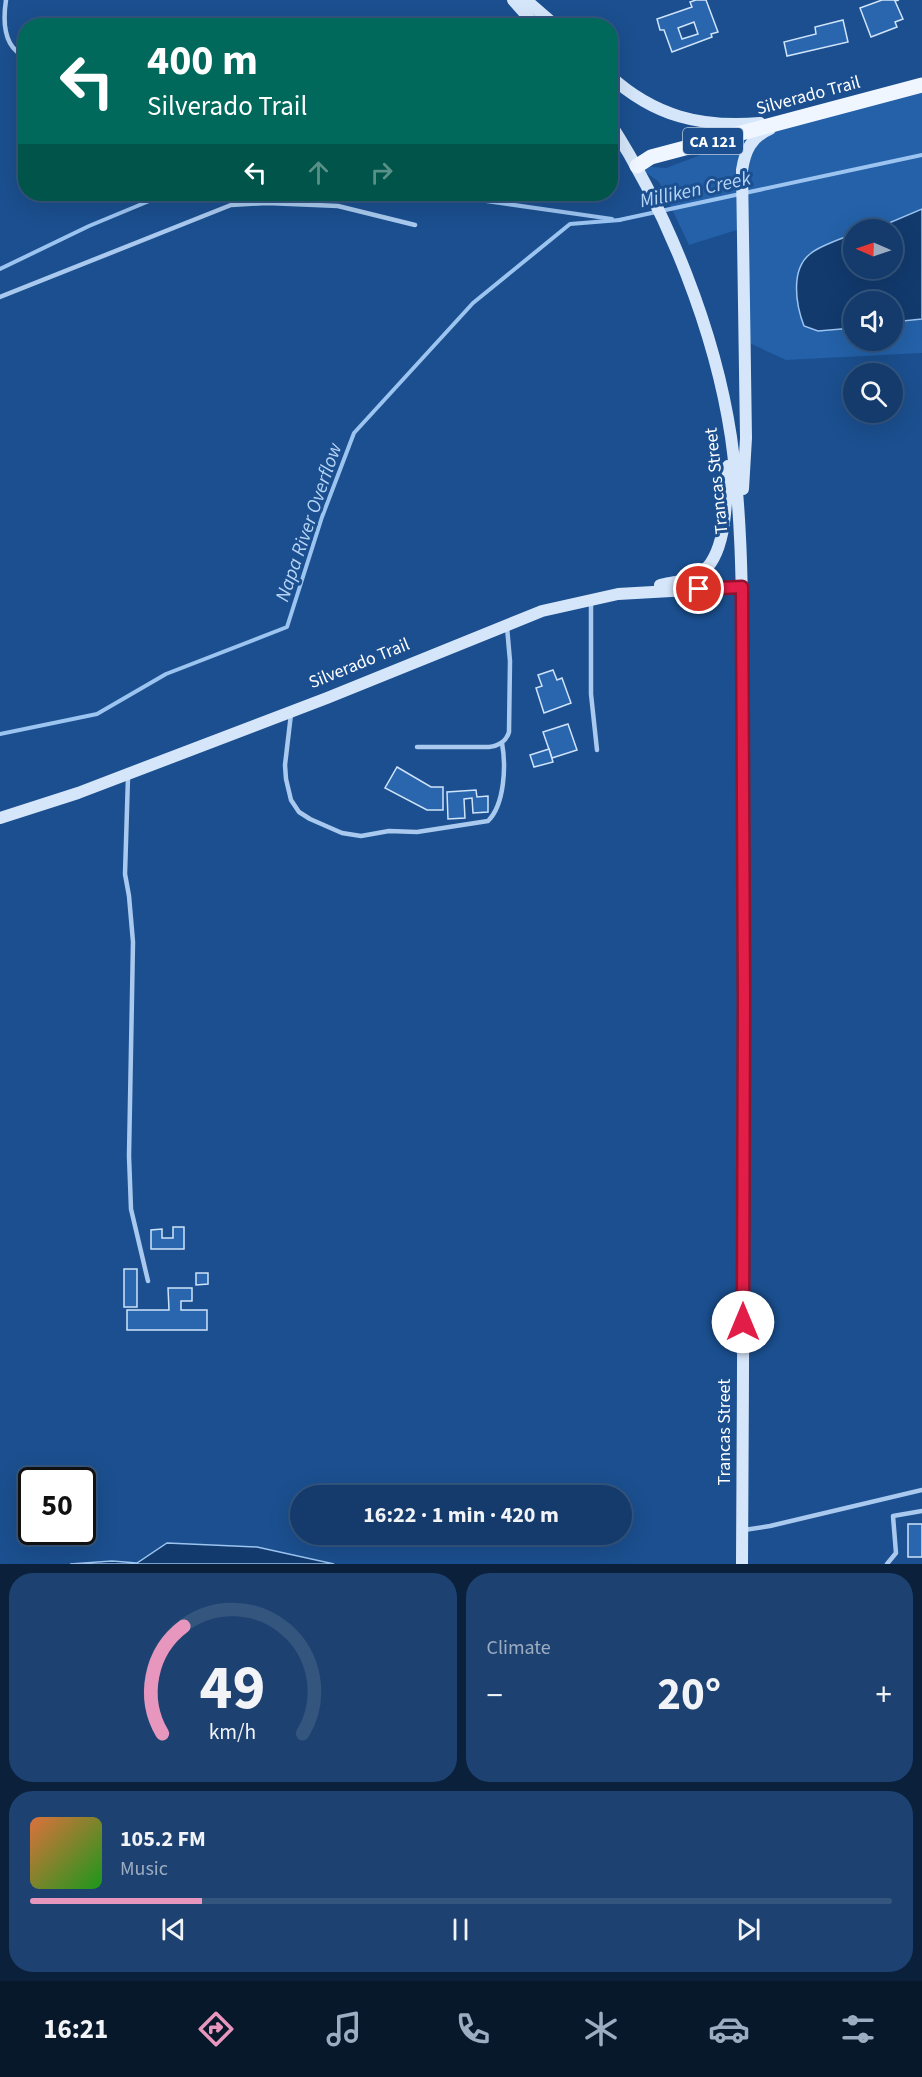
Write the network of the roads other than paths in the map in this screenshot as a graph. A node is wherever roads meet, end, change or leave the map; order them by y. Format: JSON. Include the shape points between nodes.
{"nodes":[{"id":1,"x":6,"y":0,"type":"edge"},
{"id":2,"x":513,"y":0,"type":"edge"},
{"id":3,"x":526,"y":0,"type":"edge"},
{"id":4,"x":529,"y":18,"type":"edge"},
{"id":5,"x":547,"y":18,"type":"edge"},
{"id":6,"x":18,"y":54,"type":"edge"},
{"id":7,"x":618,"y":83,"type":"edge"},
{"id":8,"x":922,"y":85,"type":"edge"},
{"id":9,"x":791,"y":121,"type":"junction"},
{"id":10,"x":618,"y":135,"type":"edge"},
{"id":11,"x":637,"y":166,"type":"junction"},
{"id":12,"x":415,"y":225,"type":"dead end"},
{"id":13,"x":0,"y":297,"type":"edge"},
{"id":14,"x":730,"y":434,"type":"junction"},
{"id":15,"x":740,"y":532,"type":"junction"},
{"id":16,"x":742,"y":587,"type":"junction"},
{"id":17,"x":618,"y":594,"type":"junction"},
{"id":18,"x":591,"y":599,"type":"junction"},
{"id":19,"x":507,"y":624,"type":"junction"},
{"id":20,"x":291,"y":712,"type":"junction"},
{"id":21,"x":501,"y":743,"type":"junction"},
{"id":22,"x":417,"y":747,"type":"dead end"},
{"id":23,"x":597,"y":750,"type":"dead end"},
{"id":24,"x":128,"y":774,"type":"junction"},
{"id":25,"x":0,"y":818,"type":"edge"},
{"id":26,"x":148,"y":1281,"type":"dead end"},
{"id":27,"x":922,"y":1490,"type":"edge"},
{"id":28,"x":922,"y":1511,"type":"edge"},
{"id":29,"x":742,"y":1530,"type":"junction"},
{"id":30,"x":741,"y":1564,"type":"edge"},
{"id":31,"x":887,"y":1564,"type":"edge"}],
"edges":[{"from":1,"to":6,"type":"lane","via":[[6,36]]},
{"from":2,"to":4,"type":"main road"},
{"from":3,"to":5,"type":"main road"},
{"from":7,"to":9,"type":"main road","via":[[647,104],[682,118],[732,125]]},
{"from":8,"to":9,"type":"main road","name":"Silverado Trail","number":"CA 121"},
{"from":9,"to":11,"type":"main road","name":"Silverado Trail","number":"CA 121","via":[[651,157]]},
{"from":9,"to":15,"type":"main road","via":[[761,133],[751,142],[742,170],[746,438]]},
{"from":10,"to":11,"type":"main road","name":"Trancas Street"},
{"from":11,"to":14,"type":"main road","name":"Trancas Street","via":[[675,245],[707,335]]},
{"from":12,"to":13,"type":"lane","via":[[338,206],[231,205]]},
{"from":14,"to":15,"type":"main road","name":"Trancas Street"},
{"from":14,"to":17,"type":"main road","via":[[721,537],[709,565],[692,578]]},
{"from":15,"to":16,"type":"main road","name":"Trancas Street"},
{"from":16,"to":17,"type":"main road","name":"Silverado Trail"},
{"from":16,"to":29,"type":"main road","name":"Trancas Street"},
{"from":17,"to":18,"type":"main road","name":"Silverado Trail"},
{"from":18,"to":19,"type":"main road","name":"Silverado Trail"},
{"from":18,"to":23,"type":"lane","via":[[591,694]]},
{"from":19,"to":20,"type":"main road","name":"Silverado Trail"},
{"from":19,"to":21,"type":"lane","via":[[509,732]]},
{"from":20,"to":21,"type":"lane","via":[[285,765],[291,800],[299,812],[342,833],[361,836],[488,821],[494,815],[505,771]]},
{"from":20,"to":24,"type":"main road","name":"Silverado Trail"},
{"from":21,"to":22,"type":"lane","via":[[489,747]]},
{"from":24,"to":25,"type":"main road","name":"Silverado Trail"},
{"from":24,"to":26,"type":"lane","via":[[125,874],[134,942],[130,1209]]},
{"from":27,"to":29,"type":"lane"},
{"from":28,"to":31,"type":"lane","via":[[893,1516],[897,1553]]},
{"from":29,"to":30,"type":"main road","name":"Trancas Street"}]}
